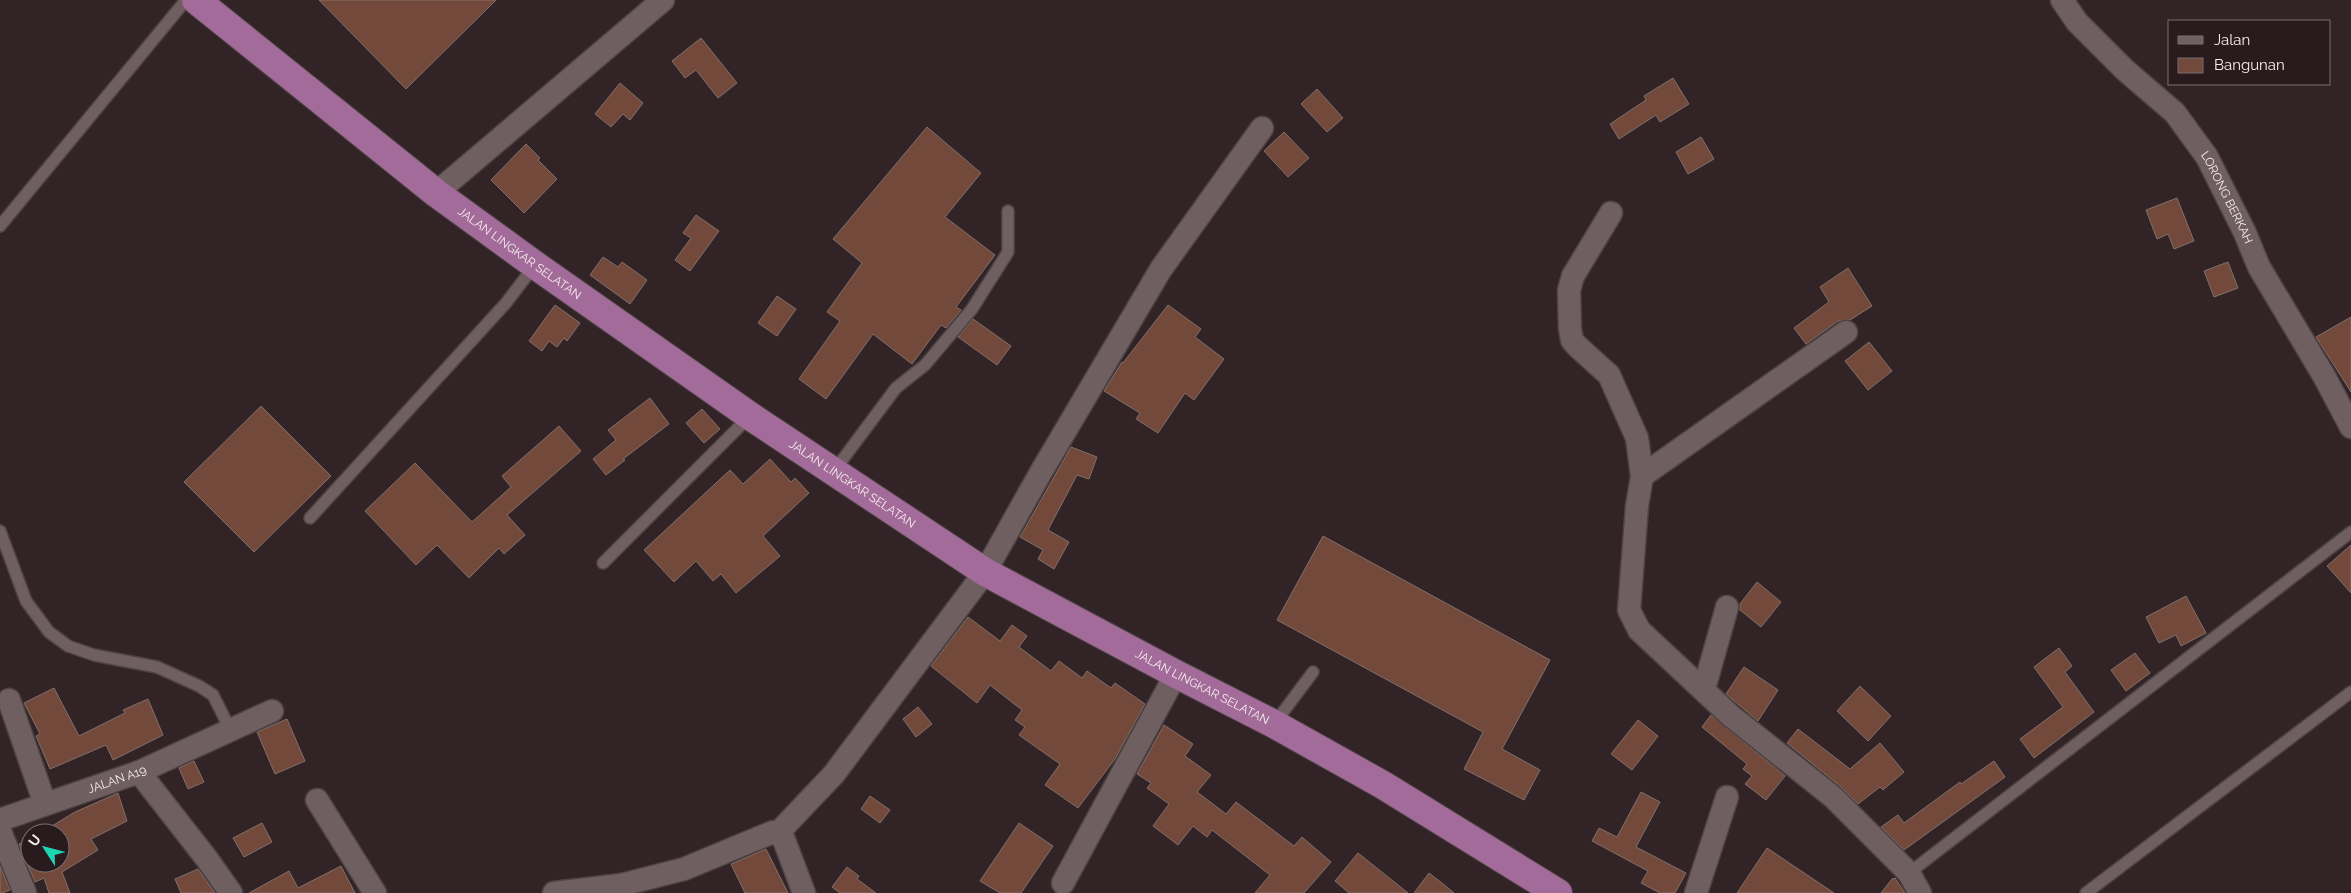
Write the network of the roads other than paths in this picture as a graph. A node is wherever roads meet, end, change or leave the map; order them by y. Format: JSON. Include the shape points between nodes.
{"nodes":[{"id":1,"x":186,"y":0,"type":"edge"},
{"id":2,"x":196,"y":0,"type":"edge"},
{"id":3,"x":663,"y":0,"type":"edge"},
{"id":4,"x":2062,"y":0,"type":"edge"},
{"id":5,"x":1262,"y":128,"type":"dead end"},
{"id":6,"x":436,"y":193,"type":"junction"},
{"id":7,"x":1008,"y":212,"type":"dead end"},
{"id":8,"x":1611,"y":213,"type":"dead end"},
{"id":9,"x":0,"y":226,"type":"edge"},
{"id":10,"x":535,"y":265,"type":"junction"},
{"id":11,"x":1846,"y":332,"type":"dead end"},
{"id":12,"x":750,"y":416,"type":"junction"},
{"id":13,"x":2351,"y":427,"type":"edge"},
{"id":14,"x":834,"y":472,"type":"junction"},
{"id":15,"x":1642,"y":476,"type":"junction"},
{"id":16,"x":310,"y":518,"type":"dead end"},
{"id":17,"x":0,"y":531,"type":"edge"},
{"id":18,"x":2351,"y":532,"type":"edge"},
{"id":19,"x":603,"y":563,"type":"dead end"},
{"id":20,"x":985,"y":572,"type":"junction"},
{"id":21,"x":1727,"y":607,"type":"dead end"},
{"id":22,"x":1314,"y":672,"type":"dead end"},
{"id":23,"x":1176,"y":674,"type":"junction"},
{"id":24,"x":1704,"y":689,"type":"junction"},
{"id":25,"x":2351,"y":692,"type":"edge"},
{"id":26,"x":9,"y":700,"type":"dead end"},
{"id":27,"x":272,"y":711,"type":"dead end"},
{"id":28,"x":1274,"y":724,"type":"junction"},
{"id":29,"x":230,"y":728,"type":"junction"},
{"id":30,"x":139,"y":772,"type":"junction"},
{"id":31,"x":1727,"y":797,"type":"dead end"},
{"id":32,"x":317,"y":800,"type":"dead end"},
{"id":33,"x":46,"y":804,"type":"junction"},
{"id":34,"x":0,"y":820,"type":"edge"},
{"id":35,"x":0,"y":831,"type":"edge"},
{"id":36,"x":778,"y":833,"type":"junction"},
{"id":37,"x":1909,"y":873,"type":"junction"},
{"id":38,"x":1063,"y":883,"type":"dead end"},
{"id":39,"x":24,"y":893,"type":"edge"},
{"id":40,"x":231,"y":893,"type":"edge"},
{"id":41,"x":375,"y":893,"type":"edge"},
{"id":42,"x":554,"y":893,"type":"edge"},
{"id":43,"x":804,"y":893,"type":"edge"},
{"id":44,"x":1558,"y":893,"type":"edge"},
{"id":45,"x":1696,"y":893,"type":"edge"},
{"id":46,"x":1920,"y":893,"type":"edge"},
{"id":47,"x":2086,"y":893,"type":"edge"}],
"edges":[{"from":1,"to":9,"type":"lane"},
{"from":2,"to":6,"type":"highway","name":"JALAN LINGKAR SELATAN"},
{"from":3,"to":6,"type":"street"},
{"from":4,"to":13,"type":"street","name":"LORONG BERKAH","via":[[2077,22],[2125,70],[2175,113],[2207,157],[2259,267]]},
{"from":5,"to":20,"type":"street","via":[[1161,269]]},
{"from":6,"to":10,"type":"highway","name":"JALAN LINGKAR SELATAN"},
{"from":7,"to":14,"type":"lane","via":[[1008,252],[972,309],[925,365],[896,388]]},
{"from":8,"to":15,"type":"street","via":[[1573,276],[1569,290],[1570,329],[1576,346],[1609,375],[1616,388],[1637,438]]},
{"from":10,"to":12,"type":"highway","name":"JALAN LINGKAR SELATAN"},
{"from":10,"to":16,"type":"lane","via":[[506,303]]},
{"from":11,"to":15,"type":"street"},
{"from":12,"to":14,"type":"highway","name":"JALAN LINGKAR SELATAN"},
{"from":12,"to":19,"type":"lane"},
{"from":14,"to":20,"type":"highway","name":"JALAN LINGKAR SELATAN"},
{"from":15,"to":24,"type":"street","via":[[1629,610],[1639,630]]},
{"from":17,"to":29,"type":"lane","via":[[26,602],[49,632],[68,646],[94,655],[157,667],[199,686],[213,695]]},
{"from":18,"to":37,"type":"lane"},
{"from":20,"to":23,"type":"highway","name":"JALAN LINGKAR SELATAN"},
{"from":20,"to":36,"type":"street","via":[[834,774]]},
{"from":21,"to":24,"type":"street"},
{"from":22,"to":28,"type":"lane"},
{"from":23,"to":28,"type":"highway","name":"JALAN LINGKAR SELATAN"},
{"from":23,"to":38,"type":"street"},
{"from":24,"to":37,"type":"street","via":[[1732,716],[1833,797]]},
{"from":25,"to":47,"type":"lane"},
{"from":26,"to":33,"type":"street"},
{"from":27,"to":29,"type":"street","name":"JALAN A19"},
{"from":28,"to":44,"type":"highway","name":"JALAN LINGKAR SELATAN"},
{"from":29,"to":30,"type":"street","name":"JALAN A19"},
{"from":30,"to":33,"type":"street","name":"JALAN A19"},
{"from":30,"to":40,"type":"street"},
{"from":31,"to":45,"type":"street"},
{"from":32,"to":41,"type":"street"},
{"from":33,"to":34,"type":"street","name":"JALAN A19"},
{"from":35,"to":39,"type":"street"},
{"from":36,"to":42,"type":"street","via":[[770,832],[684,869],[621,885]]},
{"from":36,"to":43,"type":"street","via":[[784,840]]},
{"from":37,"to":46,"type":"street"}]}
